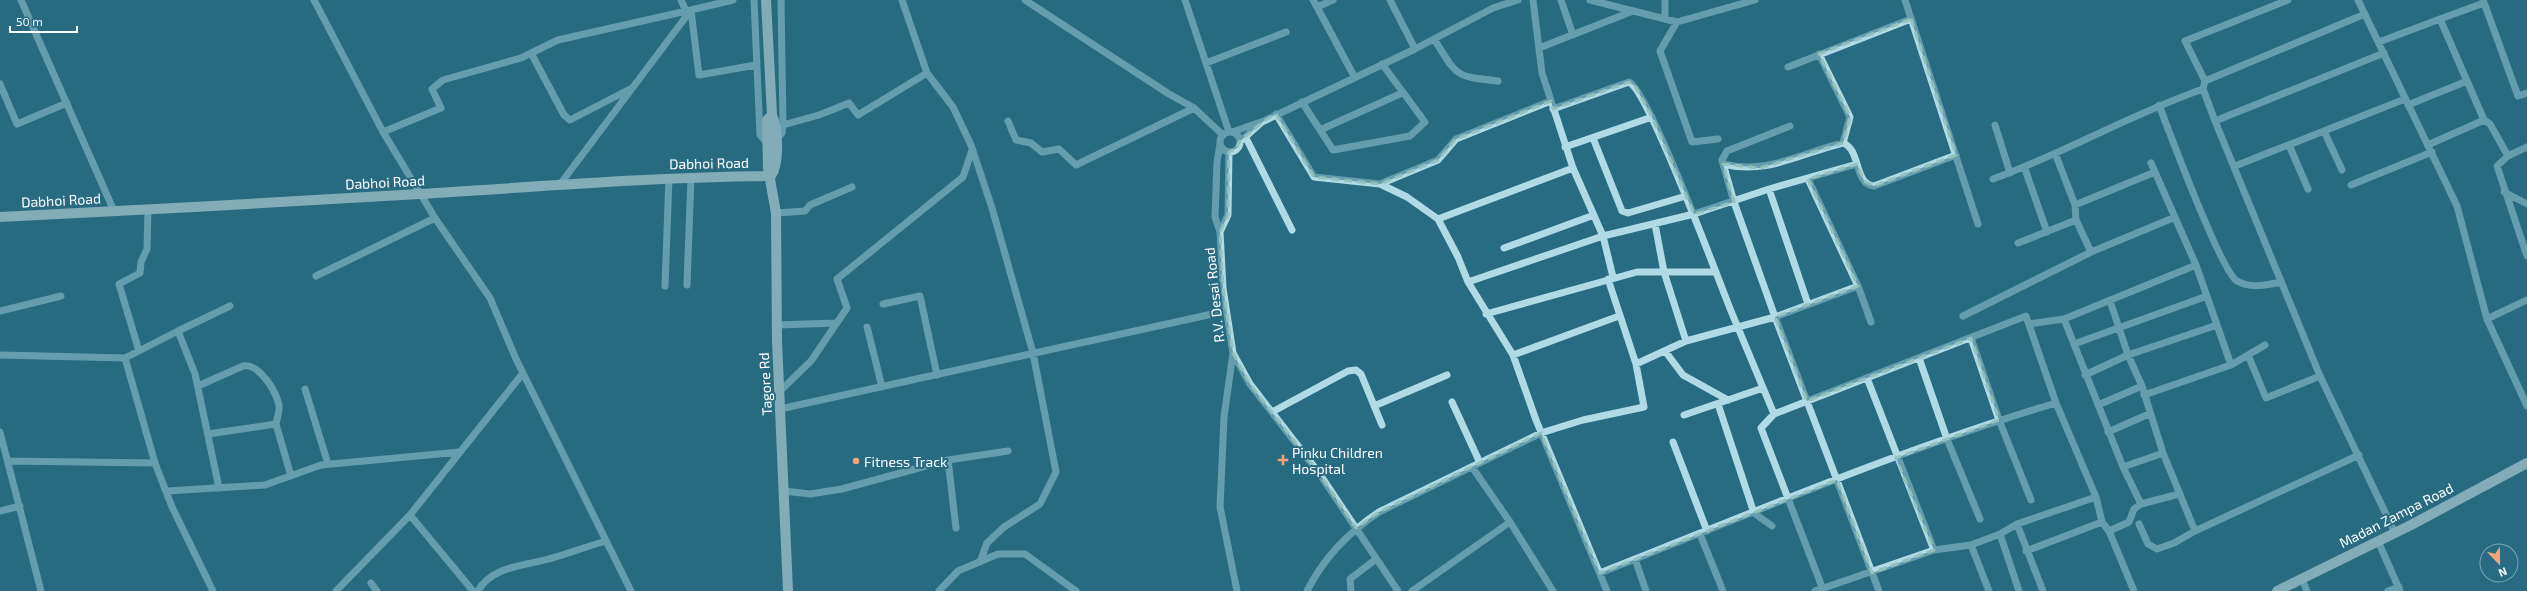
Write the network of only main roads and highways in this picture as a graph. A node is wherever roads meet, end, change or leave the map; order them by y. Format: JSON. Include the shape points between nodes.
{"nodes":[{"id":1,"x":766,"y":0,"type":"edge"},
{"id":2,"x":771,"y":176,"type":"junction"},
{"id":3,"x":0,"y":217,"type":"edge"},
{"id":4,"x":2527,"y":463,"type":"edge"},
{"id":5,"x":2281,"y":590,"type":"edge"},
{"id":6,"x":788,"y":591,"type":"edge"}],
"edges":[{"from":1,"to":2,"type":"main road","via":[[774,134],[775,170]]},
{"from":2,"to":3,"type":"main road","name":"Dabhoi Road","via":[[561,183],[420,194]]},
{"from":2,"to":6,"type":"main road","name":"Tagore Rd","via":[[776,213],[777,325]]},
{"from":4,"to":5,"type":"main road","name":"Madan Zampa Road"}]}
